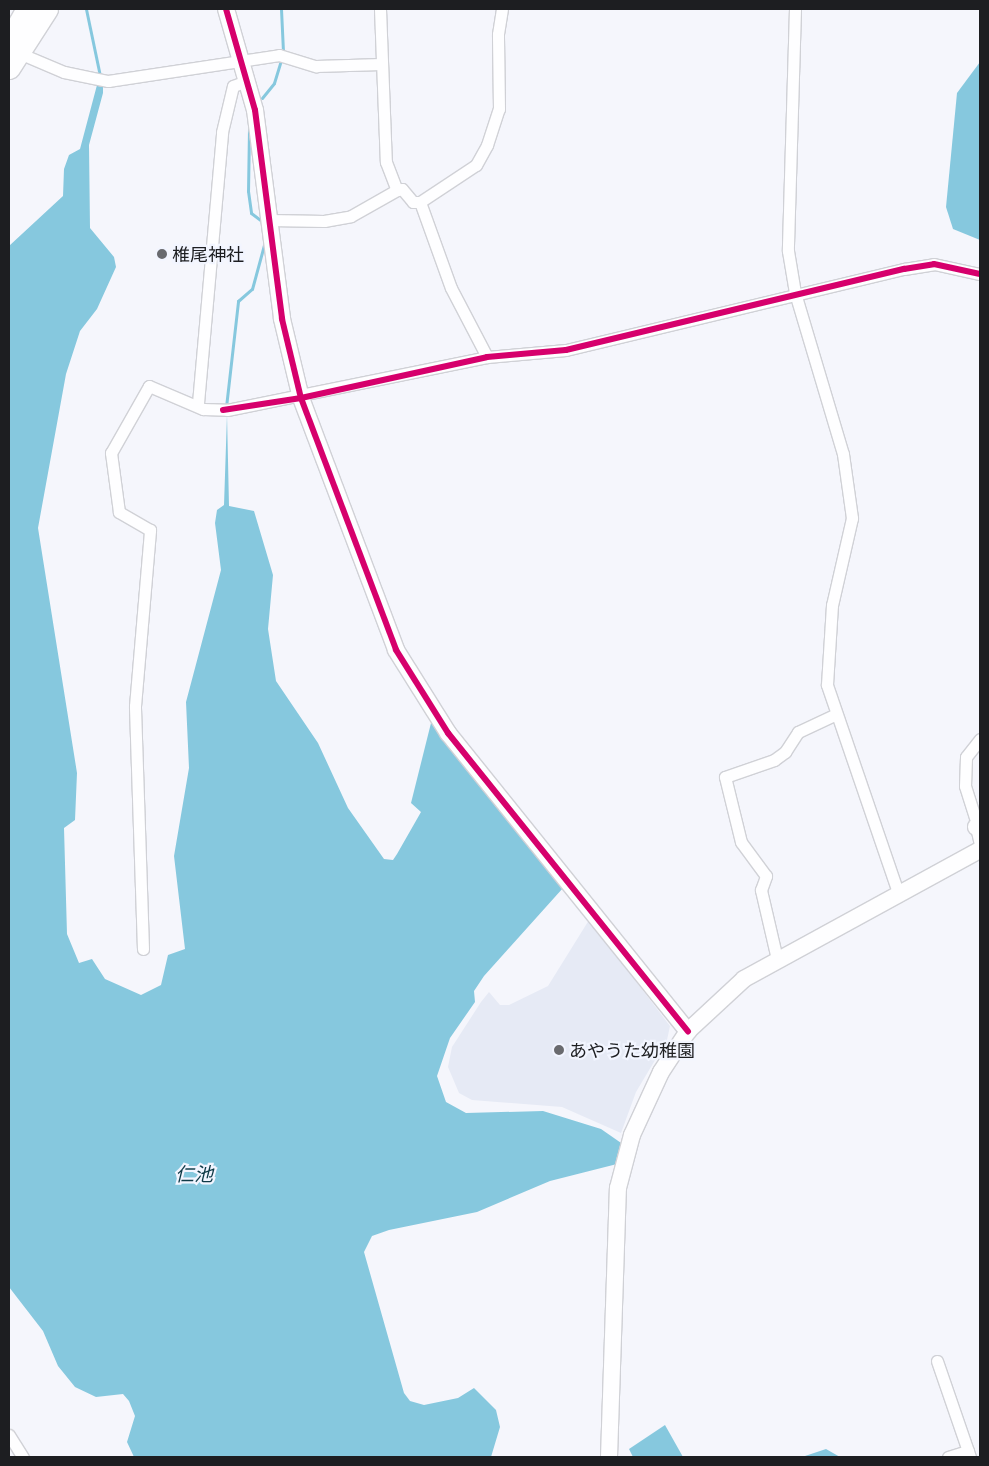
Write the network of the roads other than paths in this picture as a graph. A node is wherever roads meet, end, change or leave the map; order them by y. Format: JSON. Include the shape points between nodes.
{"nodes":[{"id":1,"x":27,"y":9,"type":"edge"},
{"id":2,"x":47,"y":9,"type":"edge"},
{"id":3,"x":226,"y":9,"type":"edge"},
{"id":4,"x":380,"y":9,"type":"edge"},
{"id":5,"x":502,"y":9,"type":"edge"},
{"id":6,"x":795,"y":9,"type":"edge"},
{"id":7,"x":12,"y":54,"type":"edge"},
{"id":8,"x":241,"y":58,"type":"junction"},
{"id":9,"x":381,"y":64,"type":"junction"},
{"id":10,"x":247,"y":81,"type":"junction"},
{"id":11,"x":397,"y":190,"type":"junction"},
{"id":12,"x":420,"y":202,"type":"junction"},
{"id":13,"x":270,"y":220,"type":"junction"},
{"id":14,"x":980,"y":274,"type":"edge"},
{"id":15,"x":795,"y":293,"type":"junction"},
{"id":16,"x":487,"y":357,"type":"junction"},
{"id":17,"x":301,"y":398,"type":"junction"},
{"id":18,"x":198,"y":403,"type":"junction"},
{"id":19,"x":834,"y":715,"type":"junction"},
{"id":20,"x":980,"y":739,"type":"edge"},
{"id":21,"x":980,"y":844,"type":"edge"},
{"id":22,"x":980,"y":850,"type":"edge"},
{"id":23,"x":899,"y":895,"type":"junction"},
{"id":24,"x":143,"y":949,"type":"dead end"},
{"id":25,"x":777,"y":959,"type":"junction"},
{"id":26,"x":688,"y":1031,"type":"junction"},
{"id":27,"x":937,"y":1361,"type":"dead end"},
{"id":28,"x":9,"y":1435,"type":"edge"},
{"id":29,"x":972,"y":1454,"type":"edge"},
{"id":30,"x":23,"y":1457,"type":"edge"},
{"id":31,"x":609,"y":1457,"type":"edge"},
{"id":32,"x":948,"y":1457,"type":"edge"}],
"edges":[{"from":1,"to":7,"type":"highway"},
{"from":2,"to":7,"type":"highway"},
{"from":3,"to":8,"type":"street"},
{"from":4,"to":9,"type":"street"},
{"from":5,"to":12,"type":"street","via":[[498,34],[499,109],[488,145],[476,166]]},
{"from":6,"to":15,"type":"street","via":[[788,251]]},
{"from":7,"to":8,"type":"street","via":[[64,72],[100,80]]},
{"from":8,"to":9,"type":"street","via":[[279,55],[316,66]]},
{"from":8,"to":10,"type":"street"},
{"from":9,"to":11,"type":"street","via":[[386,162]]},
{"from":10,"to":13,"type":"street"},
{"from":10,"to":18,"type":"street","via":[[233,86],[222,132]]},
{"from":11,"to":12,"type":"street","via":[[402,189],[413,202]]},
{"from":11,"to":13,"type":"street","via":[[352,216],[324,221]]},
{"from":12,"to":16,"type":"street","via":[[451,288]]},
{"from":13,"to":17,"type":"street","via":[[282,318]]},
{"from":14,"to":15,"type":"street","via":[[934,264]]},
{"from":15,"to":16,"type":"street","via":[[566,350]]},
{"from":15,"to":19,"type":"street","via":[[826,389],[849,486],[849,541],[832,605],[827,652]]},
{"from":16,"to":17,"type":"street"},
{"from":17,"to":18,"type":"street","via":[[225,410],[203,409]]},
{"from":17,"to":26,"type":"street","via":[[396,650],[416,687]]},
{"from":18,"to":24,"type":"street","via":[[149,386],[111,453],[119,512],[150,530],[135,706]]},
{"from":19,"to":23,"type":"street"},
{"from":19,"to":25,"type":"street","via":[[798,732],[785,752],[774,760],[725,777],[741,842],[766,876],[761,890]]},
{"from":20,"to":21,"type":"street","via":[[966,757],[965,786]]},
{"from":22,"to":23,"type":"street"},
{"from":23,"to":25,"type":"street"},
{"from":25,"to":26,"type":"street","via":[[744,979]]},
{"from":26,"to":31,"type":"street","via":[[650,1093],[632,1134],[618,1188]]},
{"from":27,"to":29,"type":"street"},
{"from":28,"to":30,"type":"street"},
{"from":29,"to":32,"type":"street"}]}
